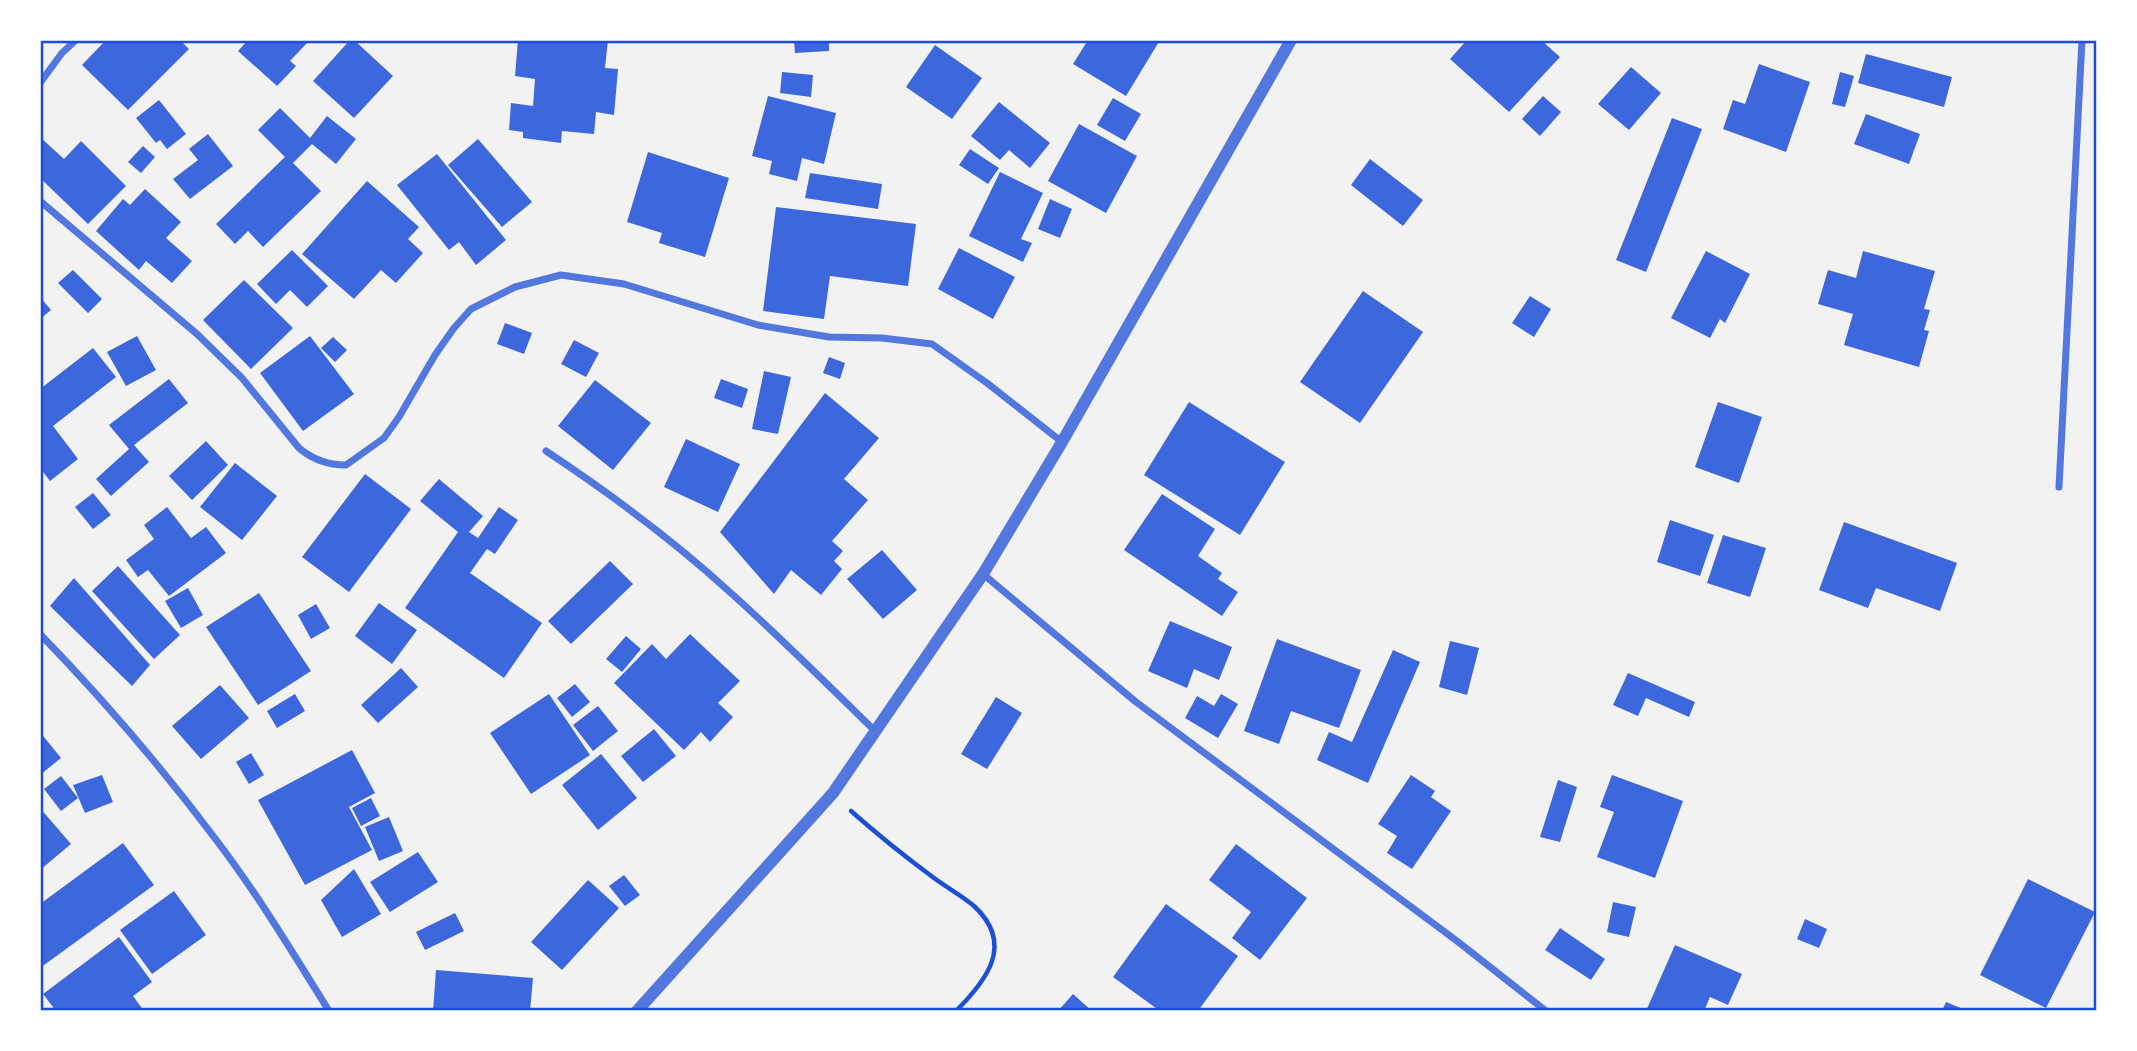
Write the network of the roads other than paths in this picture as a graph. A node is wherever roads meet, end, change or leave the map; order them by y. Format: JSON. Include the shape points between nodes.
{"nodes":[{"id":1,"x":76,"y":40,"type":"edge"},
{"id":2,"x":1291,"y":40,"type":"edge"},
{"id":3,"x":2082,"y":40,"type":"edge"},
{"id":4,"x":40,"y":83,"type":"edge"},
{"id":5,"x":40,"y":201,"type":"edge"},
{"id":6,"x":1062,"y":442,"type":"junction"},
{"id":7,"x":546,"y":451,"type":"dead end"},
{"id":8,"x":2059,"y":487,"type":"dead end"},
{"id":9,"x":983,"y":574,"type":"junction"},
{"id":10,"x":40,"y":634,"type":"edge"},
{"id":11,"x":875,"y":731,"type":"junction"},
{"id":12,"x":329,"y":1011,"type":"edge"},
{"id":13,"x":637,"y":1011,"type":"edge"},
{"id":14,"x":1546,"y":1011,"type":"edge"}],
"edges":[{"from":1,"to":4,"type":"street"},
{"from":2,"to":6,"type":"street"},
{"from":3,"to":8,"type":"street"},
{"from":5,"to":6,"type":"street","via":[[197,334],[242,378],[299,448],[322,462],[346,465],[384,438],[435,355],[471,309],[515,287],[561,275],[624,284],[758,325],[829,337],[932,344]]},
{"from":6,"to":9,"type":"street"},
{"from":7,"to":11,"type":"street","via":[[688,555]]},
{"from":9,"to":11,"type":"street"},
{"from":9,"to":14,"type":"street","via":[[1136,702]]},
{"from":10,"to":12,"type":"street","via":[[85,681],[217,841]]},
{"from":11,"to":13,"type":"street","via":[[833,793]]}]}
